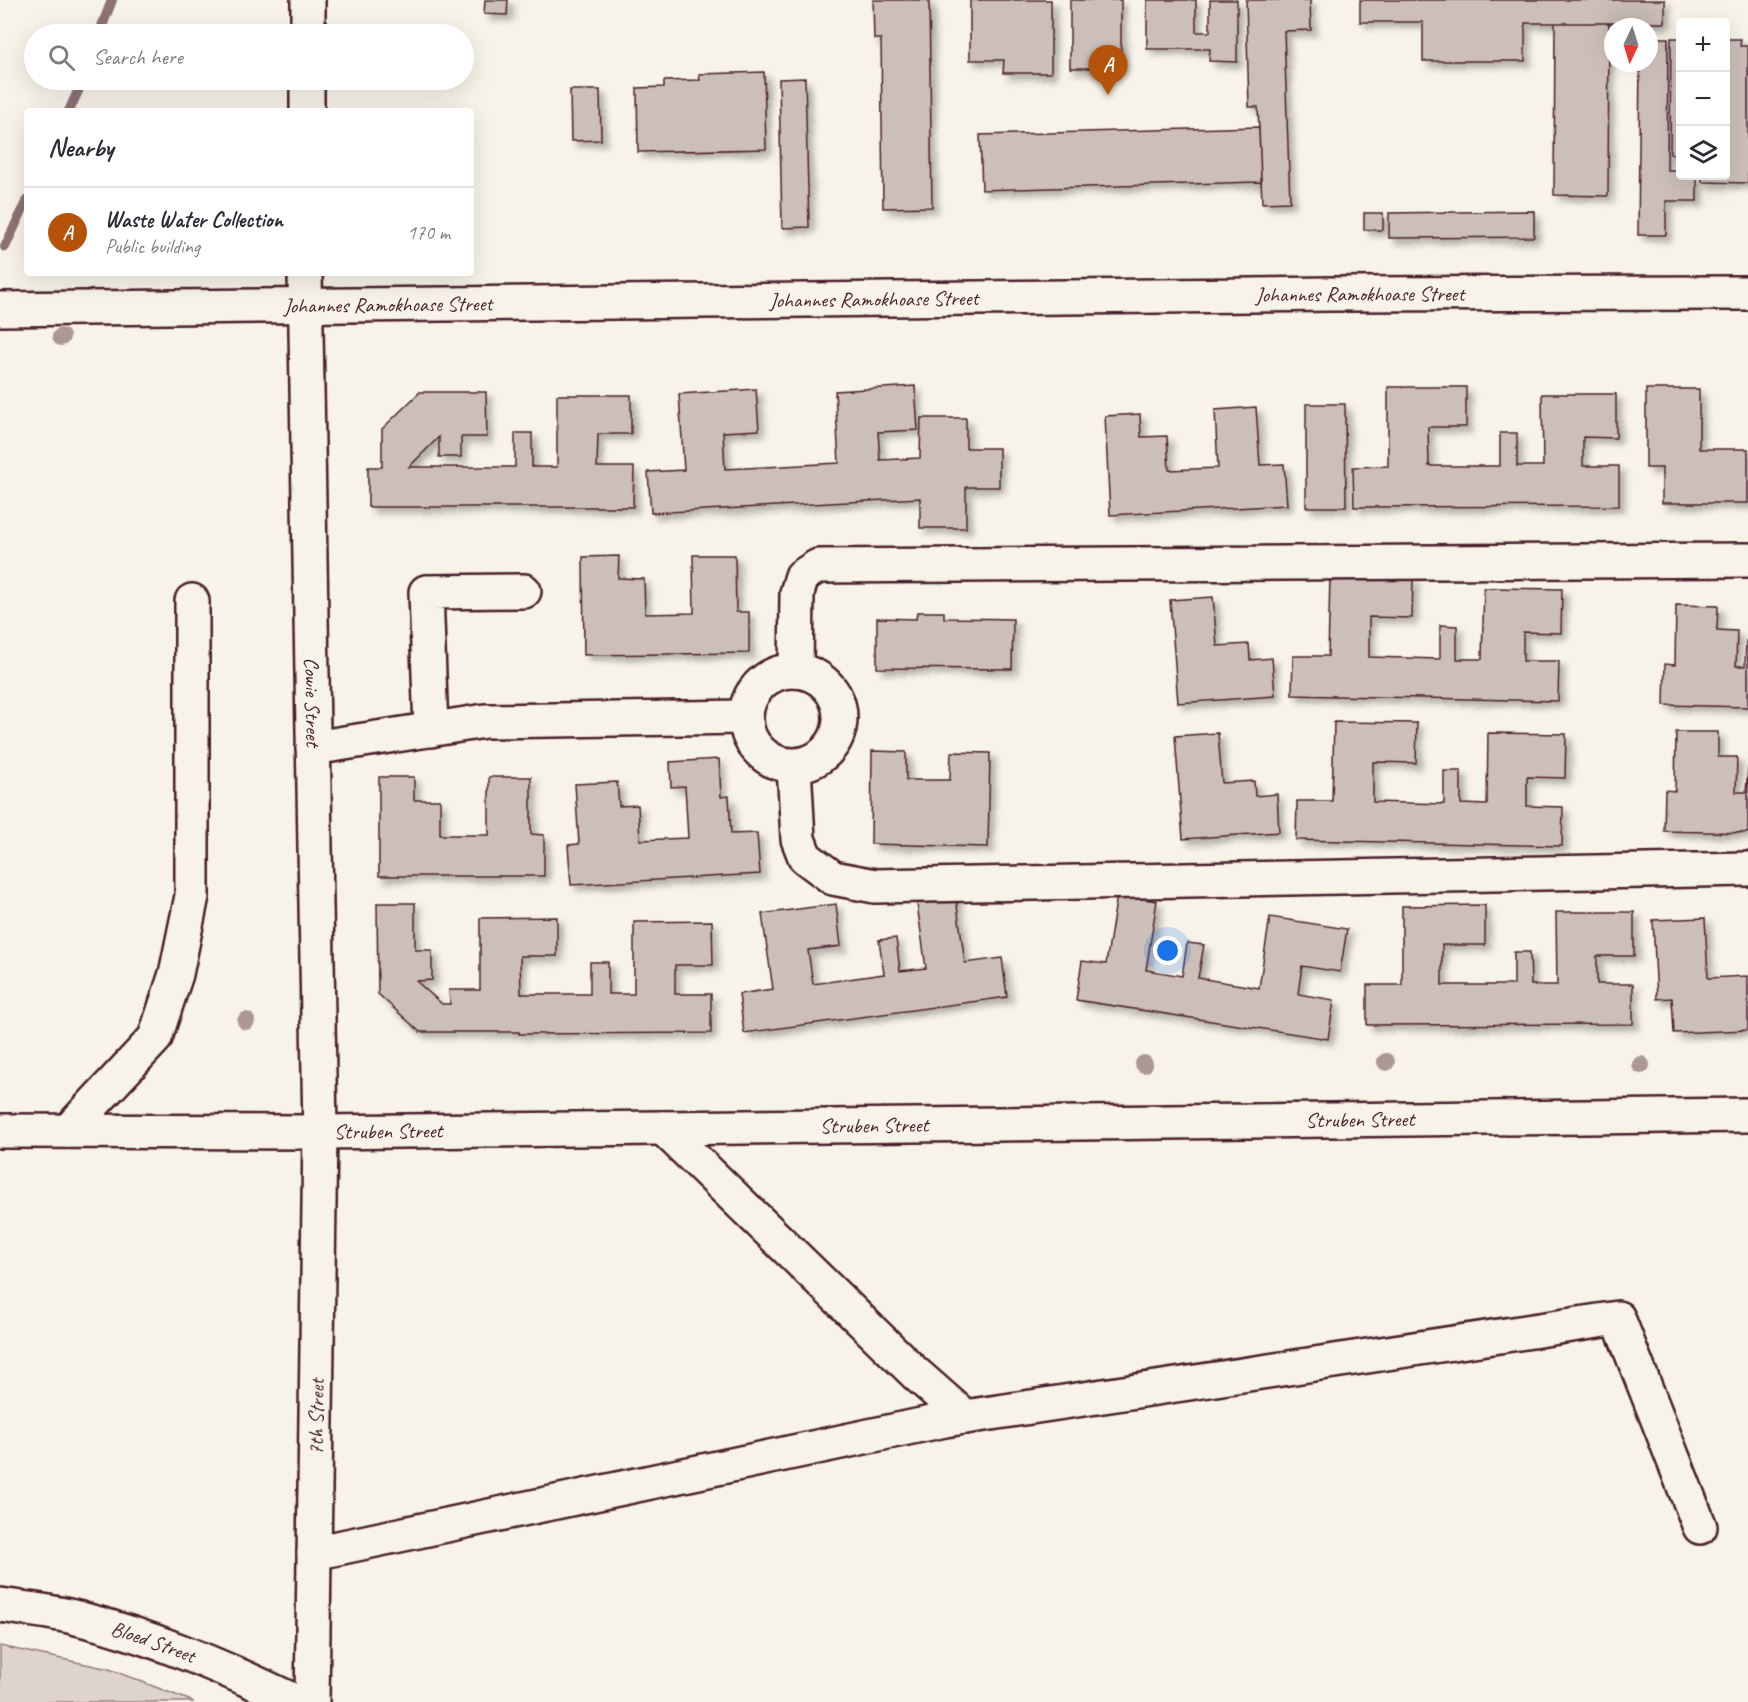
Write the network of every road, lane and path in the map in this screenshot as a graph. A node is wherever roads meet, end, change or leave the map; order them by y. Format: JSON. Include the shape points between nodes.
{"nodes":[{"id":1,"x":308,"y":0,"type":"edge"},
{"id":2,"x":308,"y":24,"type":"edge"},
{"id":3,"x":307,"y":90,"type":"edge"},
{"id":4,"x":307,"y":108,"type":"edge"},
{"id":5,"x":305,"y":276,"type":"edge"},
{"id":6,"x":1748,"y":293,"type":"edge"},
{"id":7,"x":305,"y":306,"type":"junction"},
{"id":8,"x":0,"y":309,"type":"edge"},
{"id":9,"x":1748,"y":560,"type":"edge"},
{"id":10,"x":524,"y":591,"type":"dead end"},
{"id":11,"x":192,"y":601,"type":"dead end"},
{"id":12,"x":796,"y":670,"type":"junction"},
{"id":13,"x":746,"y":717,"type":"junction"},
{"id":14,"x":431,"y":730,"type":"junction"},
{"id":15,"x":313,"y":748,"type":"junction"},
{"id":16,"x":794,"y":766,"type":"junction"},
{"id":17,"x":1748,"y":869,"type":"edge"},
{"id":18,"x":1748,"y":1115,"type":"edge"},
{"id":19,"x":663,"y":1128,"type":"junction"},
{"id":20,"x":0,"y":1131,"type":"edge"},
{"id":21,"x":68,"y":1131,"type":"junction"},
{"id":22,"x":320,"y":1132,"type":"junction"},
{"id":23,"x":965,"y":1417,"type":"junction"},
{"id":24,"x":1700,"y":1527,"type":"dead end"},
{"id":25,"x":314,"y":1553,"type":"junction"},
{"id":26,"x":0,"y":1605,"type":"edge"},
{"id":27,"x":296,"y":1702,"type":"edge"},
{"id":28,"x":312,"y":1702,"type":"edge"}],
"edges":[{"from":1,"to":2,"type":"street"},
{"from":3,"to":4,"type":"street"},
{"from":5,"to":7,"type":"street","name":"Cowie Street"},
{"from":6,"to":7,"type":"street","name":"Johannes Ramokhoase Street"},
{"from":7,"to":8,"type":"street","name":"Johannes Ramokhoase Street"},
{"from":7,"to":15,"type":"street","name":"Cowie Street"},
{"from":9,"to":12,"type":"street","via":[[818,566],[802,576],[797,593]]},
{"from":10,"to":14,"type":"street","via":[[426,592]]},
{"from":11,"to":21,"type":"street","via":[[192,896],[176,974],[155,1038]]},
{"from":12,"to":13,"type":"street","via":[[767,678],[748,702]]},
{"from":12,"to":16,"type":"street","via":[[825,683],[836,696],[841,711],[840,728],[824,755]]},
{"from":13,"to":14,"type":"street","via":[[485,721]]},
{"from":13,"to":16,"type":"street","via":[[747,732],[754,746],[778,764]]},
{"from":14,"to":15,"type":"street"},
{"from":15,"to":22,"type":"street","name":"Cowie Street"},
{"from":16,"to":17,"type":"street","via":[[798,839],[805,858],[833,878],[875,886]]},
{"from":18,"to":19,"type":"street","name":"Struben Street"},
{"from":19,"to":22,"type":"street","name":"Struben Street"},
{"from":19,"to":23,"type":"street"},
{"from":20,"to":21,"type":"street","name":"Struben Street"},
{"from":21,"to":22,"type":"street","name":"Struben Street"},
{"from":22,"to":25,"type":"street","name":"7th Street"},
{"from":23,"to":24,"type":"street","via":[[1618,1318]]},
{"from":23,"to":25,"type":"street"},
{"from":25,"to":28,"type":"street","name":"7th Street"},
{"from":26,"to":27,"type":"street","name":"Bloed Street","via":[[76,1617],[124,1631],[188,1653]]}]}
